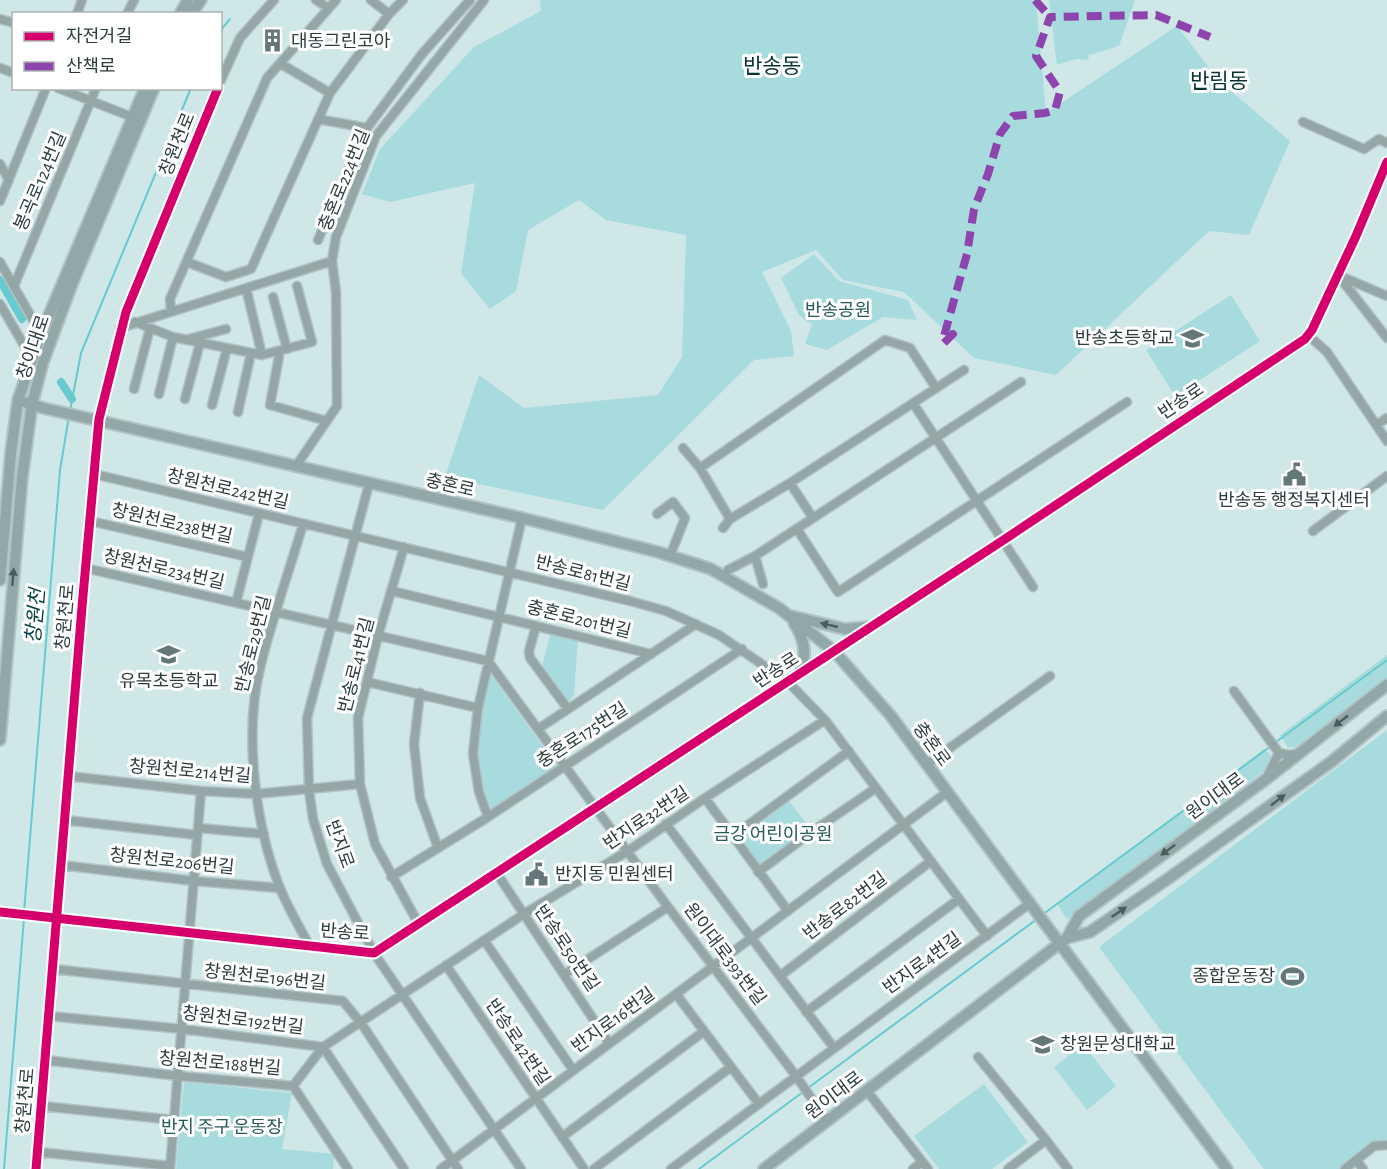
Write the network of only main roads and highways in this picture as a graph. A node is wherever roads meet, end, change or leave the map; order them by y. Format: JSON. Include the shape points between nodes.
{"nodes":[{"id":1,"x":143,"y":90,"type":"edge"},
{"id":2,"x":153,"y":90,"type":"edge"},
{"id":3,"x":18,"y":400,"type":"junction"},
{"id":4,"x":32,"y":404,"type":"junction"},
{"id":5,"x":5,"y":452,"type":"edge"},
{"id":6,"x":0,"y":580,"type":"edge"},
{"id":7,"x":789,"y":616,"type":"junction"},
{"id":8,"x":870,"y":627,"type":"road end"},
{"id":9,"x":4,"y":637,"type":"edge"},
{"id":10,"x":800,"y":674,"type":"road end"},
{"id":11,"x":1387,"y":685,"type":"edge"},
{"id":12,"x":1387,"y":716,"type":"edge"},
{"id":13,"x":0,"y":740,"type":"edge"},
{"id":14,"x":1064,"y":941,"type":"junction"},
{"id":15,"x":764,"y":1169,"type":"edge"},
{"id":16,"x":1227,"y":1169,"type":"edge"}],
"edges":[{"from":1,"to":3,"type":"main road","name":"창이대로"},
{"from":2,"to":4,"type":"main road","name":"창이대로","via":[[72,284]]},
{"from":3,"to":4,"type":"main road"},
{"from":3,"to":5,"type":"main road","name":"창이대로"},
{"from":4,"to":7,"type":"main road","name":"충혼로","via":[[670,556],[711,569]]},
{"from":9,"to":4,"type":"main road","name":"창이대로","one_way":true},
{"from":5,"to":6,"type":"main road","name":"창이대로"},
{"from":8,"to":7,"type":"main road","name":"충혼로","one_way":true,"via":[[846,629]]},
{"from":7,"to":10,"type":"main road","name":"충혼로","via":[[803,640],[804,663]]},
{"from":7,"to":14,"type":"main road","name":"충혼로","via":[[834,651],[891,716],[1044,923]]},
{"from":9,"to":13,"type":"main road","name":"창이대로"},
{"from":11,"to":14,"type":"main road","name":"원이대로","one_way":true,"via":[[1079,916]]},
{"from":14,"to":12,"type":"main road","name":"원이대로","one_way":true,"via":[[1090,932],[1169,878],[1331,762]]},
{"from":14,"to":15,"type":"main road","name":"원이대로"},
{"from":14,"to":16,"type":"main road"}]}
